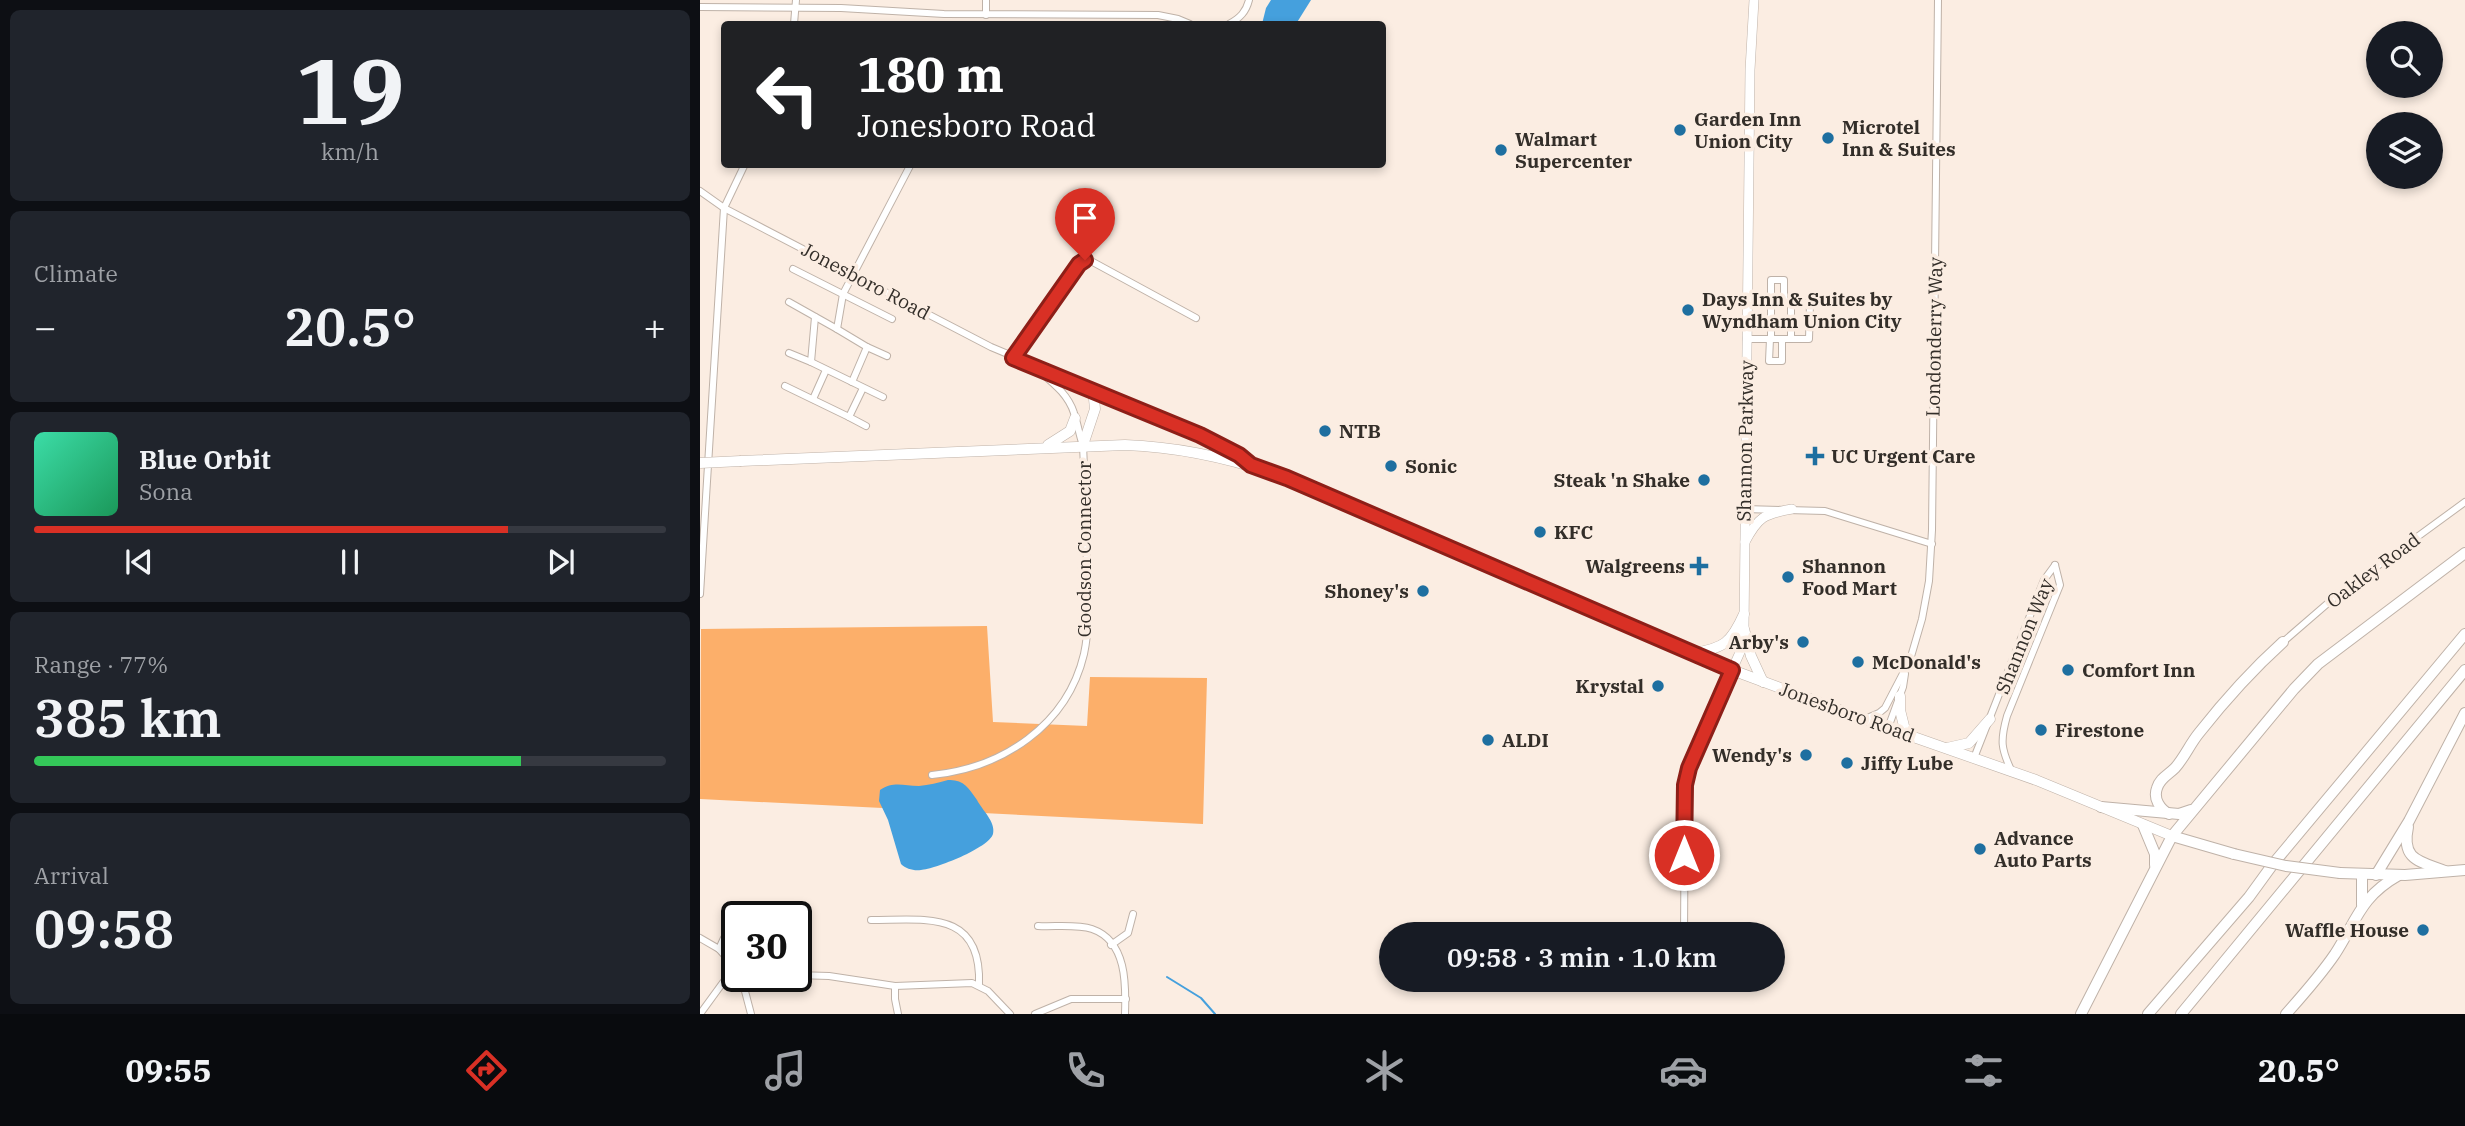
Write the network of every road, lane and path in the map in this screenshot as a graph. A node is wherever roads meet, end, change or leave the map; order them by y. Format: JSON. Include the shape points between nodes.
{"nodes":[{"id":1,"x":986,"y":0,"type":"edge"},
{"id":2,"x":1249,"y":0,"type":"edge"},
{"id":3,"x":1754,"y":0,"type":"edge"},
{"id":4,"x":1938,"y":0,"type":"edge"},
{"id":5,"x":796,"y":4,"type":"edge"},
{"id":6,"x":700,"y":7,"type":"edge"},
{"id":7,"x":986,"y":15,"type":"junction"},
{"id":8,"x":1140,"y":15,"type":"junction"},
{"id":9,"x":1140,"y":21,"type":"edge"},
{"id":10,"x":1183,"y":21,"type":"edge"},
{"id":11,"x":1234,"y":21,"type":"edge"},
{"id":12,"x":743,"y":168,"type":"edge"},
{"id":13,"x":909,"y":168,"type":"edge"},
{"id":14,"x":700,"y":191,"type":"edge"},
{"id":15,"x":724,"y":208,"type":"junction"},
{"id":16,"x":793,"y":269,"type":"dead end"},
{"id":17,"x":853,"y":275,"type":"junction"},
{"id":18,"x":843,"y":295,"type":"junction"},
{"id":19,"x":789,"y":302,"type":"dead end"},
{"id":20,"x":1747,"y":302,"type":"junction"},
{"id":21,"x":1771,"y":302,"type":"junction"},
{"id":22,"x":1787,"y":302,"type":"junction"},
{"id":23,"x":816,"y":317,"type":"junction"},
{"id":24,"x":1196,"y":318,"type":"dead end"},
{"id":25,"x":892,"y":319,"type":"dead end"},
{"id":26,"x":837,"y":329,"type":"junction"},
{"id":27,"x":1746,"y":339,"type":"junction"},
{"id":28,"x":1770,"y":339,"type":"junction"},
{"id":29,"x":1782,"y":339,"type":"junction"},
{"id":30,"x":1791,"y":339,"type":"junction"},
{"id":31,"x":867,"y":347,"type":"junction"},
{"id":32,"x":789,"y":353,"type":"dead end"},
{"id":33,"x":887,"y":356,"type":"dead end"},
{"id":34,"x":1013,"y":358,"type":"junction"},
{"id":35,"x":811,"y":362,"type":"junction"},
{"id":36,"x":1034,"y":367,"type":"junction"},
{"id":37,"x":826,"y":370,"type":"junction"},
{"id":38,"x":852,"y":382,"type":"junction"},
{"id":39,"x":785,"y":386,"type":"dead end"},
{"id":40,"x":863,"y":388,"type":"junction"},
{"id":41,"x":1093,"y":389,"type":"junction"},
{"id":42,"x":883,"y":397,"type":"dead end"},
{"id":43,"x":813,"y":399,"type":"junction"},
{"id":44,"x":849,"y":416,"type":"junction"},
{"id":45,"x":1075,"y":418,"type":"junction"},
{"id":46,"x":866,"y":426,"type":"dead end"},
{"id":47,"x":1083,"y":446,"type":"junction"},
{"id":48,"x":1045,"y":447,"type":"junction"},
{"id":49,"x":700,"y":463,"type":"edge"},
{"id":50,"x":1251,"y":465,"type":"junction"},
{"id":51,"x":2465,"y":502,"type":"edge"},
{"id":52,"x":1744,"y":509,"type":"junction"},
{"id":53,"x":1792,"y":509,"type":"junction"},
{"id":54,"x":1744,"y":544,"type":"junction"},
{"id":55,"x":1932,"y":544,"type":"junction"},
{"id":56,"x":2465,"y":553,"type":"edge"},
{"id":57,"x":700,"y":594,"type":"edge"},
{"id":58,"x":1744,"y":614,"type":"junction"},
{"id":59,"x":1744,"y":629,"type":"junction"},
{"id":60,"x":2465,"y":634,"type":"edge"},
{"id":61,"x":2283,"y":642,"type":"joint"},
{"id":62,"x":1693,"y":653,"type":"junction"},
{"id":63,"x":1732,"y":670,"type":"junction"},
{"id":64,"x":2465,"y":670,"type":"edge"},
{"id":65,"x":1905,"y":671,"type":"junction"},
{"id":66,"x":1763,"y":682,"type":"junction"},
{"id":67,"x":1900,"y":696,"type":"junction"},
{"id":68,"x":2465,"y":713,"type":"edge"},
{"id":69,"x":1864,"y":719,"type":"junction"},
{"id":70,"x":1990,"y":719,"type":"junction"},
{"id":71,"x":1888,"y":728,"type":"junction"},
{"id":72,"x":1906,"y":734,"type":"junction"},
{"id":73,"x":1947,"y":748,"type":"junction"},
{"id":74,"x":1974,"y":758,"type":"junction"},
{"id":75,"x":2012,"y":772,"type":"junction"},
{"id":76,"x":932,"y":775,"type":"dead end"},
{"id":77,"x":2101,"y":807,"type":"junction"},
{"id":78,"x":2194,"y":809,"type":"junction"},
{"id":79,"x":2169,"y":814,"type":"junction"},
{"id":80,"x":2409,"y":821,"type":"junction"},
{"id":81,"x":2143,"y":825,"type":"junction"},
{"id":82,"x":2172,"y":836,"type":"junction"},
{"id":83,"x":2154,"y":870,"type":"junction"},
{"id":84,"x":2465,"y":870,"type":"edge"},
{"id":85,"x":2448,"y":872,"type":"junction"},
{"id":86,"x":2362,"y":874,"type":"junction"},
{"id":87,"x":2376,"y":875,"type":"junction"},
{"id":88,"x":2399,"y":875,"type":"junction"},
{"id":89,"x":2362,"y":905,"type":"junction"},
{"id":90,"x":1133,"y":914,"type":"dead end"},
{"id":91,"x":870,"y":920,"type":"dead end"},
{"id":92,"x":1684,"y":922,"type":"edge"},
{"id":93,"x":1038,"y":926,"type":"dead end"},
{"id":94,"x":700,"y":938,"type":"edge"},
{"id":95,"x":721,"y":945,"type":"edge"},
{"id":96,"x":1111,"y":945,"type":"junction"},
{"id":97,"x":719,"y":949,"type":"joint"},
{"id":98,"x":812,"y":975,"type":"edge"},
{"id":99,"x":979,"y":985,"type":"junction"},
{"id":100,"x":895,"y":986,"type":"junction"},
{"id":101,"x":721,"y":987,"type":"edge"},
{"id":102,"x":745,"y":992,"type":"edge"},
{"id":103,"x":1126,"y":999,"type":"junction"},
{"id":104,"x":1052,"y":1006,"type":"junction"},
{"id":105,"x":700,"y":1014,"type":"edge"},
{"id":106,"x":751,"y":1014,"type":"edge"},
{"id":107,"x":898,"y":1014,"type":"edge"},
{"id":108,"x":1010,"y":1014,"type":"edge"},
{"id":109,"x":1035,"y":1014,"type":"edge"},
{"id":110,"x":1054,"y":1014,"type":"edge"},
{"id":111,"x":1125,"y":1014,"type":"edge"},
{"id":112,"x":2081,"y":1014,"type":"edge"},
{"id":113,"x":2148,"y":1014,"type":"edge"},
{"id":114,"x":2181,"y":1014,"type":"edge"},
{"id":115,"x":2286,"y":1014,"type":"edge"}],
"edges":[{"from":1,"to":7,"type":"street"},
{"from":2,"to":11,"type":"street"},
{"from":3,"to":20,"type":"street","name":"Shannon Parkway"},
{"from":4,"to":55,"type":"street","name":"Londonderry Way"},
{"from":5,"to":6,"type":"street"},
{"from":5,"to":7,"type":"street"},
{"from":7,"to":8,"type":"street"},
{"from":8,"to":9,"type":"street"},
{"from":8,"to":10,"type":"street"},
{"from":12,"to":15,"type":"street"},
{"from":13,"to":17,"type":"street"},
{"from":14,"to":15,"type":"street","name":"Jonesboro Road"},
{"from":15,"to":17,"type":"street","name":"Jonesboro Road"},
{"from":15,"to":57,"type":"street"},
{"from":16,"to":18,"type":"street"},
{"from":17,"to":18,"type":"street"},
{"from":17,"to":34,"type":"street","name":"Jonesboro Road"},
{"from":18,"to":25,"type":"street"},
{"from":18,"to":26,"type":"street"},
{"from":19,"to":23,"type":"street"},
{"from":20,"to":21,"type":"street"},
{"from":20,"to":27,"type":"street","name":"Shannon Parkway"},
{"from":21,"to":22,"type":"street"},
{"from":21,"to":22,"type":"street","via":[[1771,280],[1784,280]]},
{"from":21,"to":28,"type":"street"},
{"from":22,"to":30,"type":"street"},
{"from":22,"to":30,"type":"street","via":[[1810,303],[1810,339]]},
{"from":23,"to":26,"type":"street"},
{"from":23,"to":35,"type":"street"},
{"from":24,"to":34,"type":"street","via":[[1085,260]]},
{"from":26,"to":31,"type":"street"},
{"from":27,"to":28,"type":"street"},
{"from":27,"to":52,"type":"street","name":"Shannon Parkway"},
{"from":28,"to":29,"type":"street"},
{"from":28,"to":29,"type":"street","via":[[1769,361],[1782,361]]},
{"from":29,"to":30,"type":"street"},
{"from":31,"to":33,"type":"street"},
{"from":31,"to":38,"type":"street"},
{"from":32,"to":35,"type":"street"},
{"from":34,"to":36,"type":"street","name":"Jonesboro Road"},
{"from":35,"to":37,"type":"street"},
{"from":36,"to":41,"type":"street","name":"Jonesboro Road"},
{"from":36,"to":45,"type":"street","name":"Jonesboro Road","via":[[1068,399]]},
{"from":37,"to":38,"type":"street"},
{"from":37,"to":43,"type":"street"},
{"from":38,"to":40,"type":"street"},
{"from":39,"to":43,"type":"street"},
{"from":40,"to":42,"type":"street"},
{"from":40,"to":44,"type":"street"},
{"from":41,"to":47,"type":"main road","via":[[1096,409]]},
{"from":41,"to":50,"type":"street","name":"Jonesboro Road","via":[[1200,435]]},
{"from":43,"to":44,"type":"street"},
{"from":44,"to":46,"type":"street"},
{"from":45,"to":47,"type":"street","name":"Jonesboro Road"},
{"from":45,"to":48,"type":"main road","via":[[1070,431]]},
{"from":47,"to":48,"type":"main road"},
{"from":47,"to":50,"type":"main road","name":"Jonesboro Road","via":[[1163,447]]},
{"from":47,"to":76,"type":"street","name":"Goodson Connector","via":[[1088,625],[1073,684],[1049,719],[1016,748],[976,768]]},
{"from":48,"to":49,"type":"main road","bridge":true},
{"from":50,"to":62,"type":"main road","name":"Jonesboro Road"},
{"from":51,"to":61,"type":"street","name":"Oakley Road","via":[[2335,597]]},
{"from":52,"to":53,"type":"street"},
{"from":52,"to":54,"type":"street","name":"Shannon Parkway"},
{"from":53,"to":54,"type":"street","via":[[1759,519]]},
{"from":53,"to":55,"type":"street","via":[[1825,511]]},
{"from":54,"to":58,"type":"street","name":"Shannon Parkway"},
{"from":55,"to":65,"type":"street","name":"Londonderry Way","via":[[1922,619]]},
{"from":56,"to":78,"type":"highway","via":[[2318,664]]},
{"from":58,"to":59,"type":"street","name":"Shannon Parkway"},
{"from":58,"to":62,"type":"main road","via":[[1729,641]]},
{"from":59,"to":63,"type":"street","name":"Shannon Parkway"},
{"from":59,"to":66,"type":"main road"},
{"from":60,"to":113,"type":"highway"},
{"from":61,"to":79,"type":"highway","via":[[2247,676],[2159,782],[2157,802]]},
{"from":62,"to":63,"type":"main road","name":"Jonesboro Road"},
{"from":63,"to":66,"type":"main road","name":"Jonesboro Road"},
{"from":63,"to":92,"type":"street","via":[[1685,785]]},
{"from":64,"to":114,"type":"highway"},
{"from":65,"to":67,"type":"street","name":"Londonderry Way"},
{"from":65,"to":69,"type":"street","name":"Londonderry Way","via":[[1882,711]]},
{"from":66,"to":69,"type":"main road","name":"Jonesboro Road"},
{"from":67,"to":71,"type":"street","name":"Londonderry Way"},
{"from":67,"to":72,"type":"main road"},
{"from":68,"to":80,"type":"highway"},
{"from":69,"to":71,"type":"main road","name":"Jonesboro Road"},
{"from":70,"to":73,"type":"main road","via":[[1969,743]]},
{"from":70,"to":74,"type":"street","name":"Shannon Way"},
{"from":70,"to":75,"type":"street","name":"Shannon Way","via":[[2044,580],[2055,565],[2060,585],[2001,736]]},
{"from":71,"to":72,"type":"main road","name":"Jonesboro Road"},
{"from":72,"to":73,"type":"main road","name":"Jonesboro Road"},
{"from":73,"to":74,"type":"main road","name":"Jonesboro Road"},
{"from":74,"to":75,"type":"main road","name":"Jonesboro Road"},
{"from":75,"to":77,"type":"main road","name":"Jonesboro Road"},
{"from":77,"to":79,"type":"highway"},
{"from":77,"to":81,"type":"main road","name":"Jonesboro Road"},
{"from":78,"to":79,"type":"highway"},
{"from":78,"to":82,"type":"highway"},
{"from":80,"to":85,"type":"highway","via":[[2409,854]]},
{"from":80,"to":87,"type":"highway"},
{"from":81,"to":82,"type":"main road","name":"Jonesboro Road"},
{"from":81,"to":83,"type":"highway","via":[[2155,854]]},
{"from":82,"to":83,"type":"highway"},
{"from":82,"to":86,"type":"highway","name":"Jonesboro Road","bridge":true,"via":[[2286,866]]},
{"from":83,"to":112,"type":"highway"},
{"from":84,"to":85,"type":"highway","name":"Jonesboro Road"},
{"from":85,"to":88,"type":"highway","name":"Jonesboro Road"},
{"from":86,"to":87,"type":"highway","name":"Jonesboro Road"},
{"from":86,"to":89,"type":"highway"},
{"from":87,"to":88,"type":"highway","name":"Jonesboro Road"},
{"from":88,"to":89,"type":"highway"},
{"from":89,"to":115,"type":"highway","via":[[2336,953]]},
{"from":90,"to":96,"type":"street","via":[[1128,933]]},
{"from":91,"to":99,"type":"street","via":[[936,920],[951,925],[975,951]]},
{"from":93,"to":96,"type":"street","via":[[1091,928]]},
{"from":94,"to":97,"type":"street"},
{"from":95,"to":97,"type":"street"},
{"from":96,"to":103,"type":"street","via":[[1124,968]]},
{"from":98,"to":100,"type":"street"},
{"from":99,"to":100,"type":"street"},
{"from":99,"to":108,"type":"street"},
{"from":100,"to":107,"type":"street"},
{"from":101,"to":105,"type":"street"},
{"from":102,"to":106,"type":"street"},
{"from":103,"to":104,"type":"street","via":[[1071,999]]},
{"from":103,"to":111,"type":"street"},
{"from":104,"to":109,"type":"street"},
{"from":104,"to":110,"type":"street"}]}
